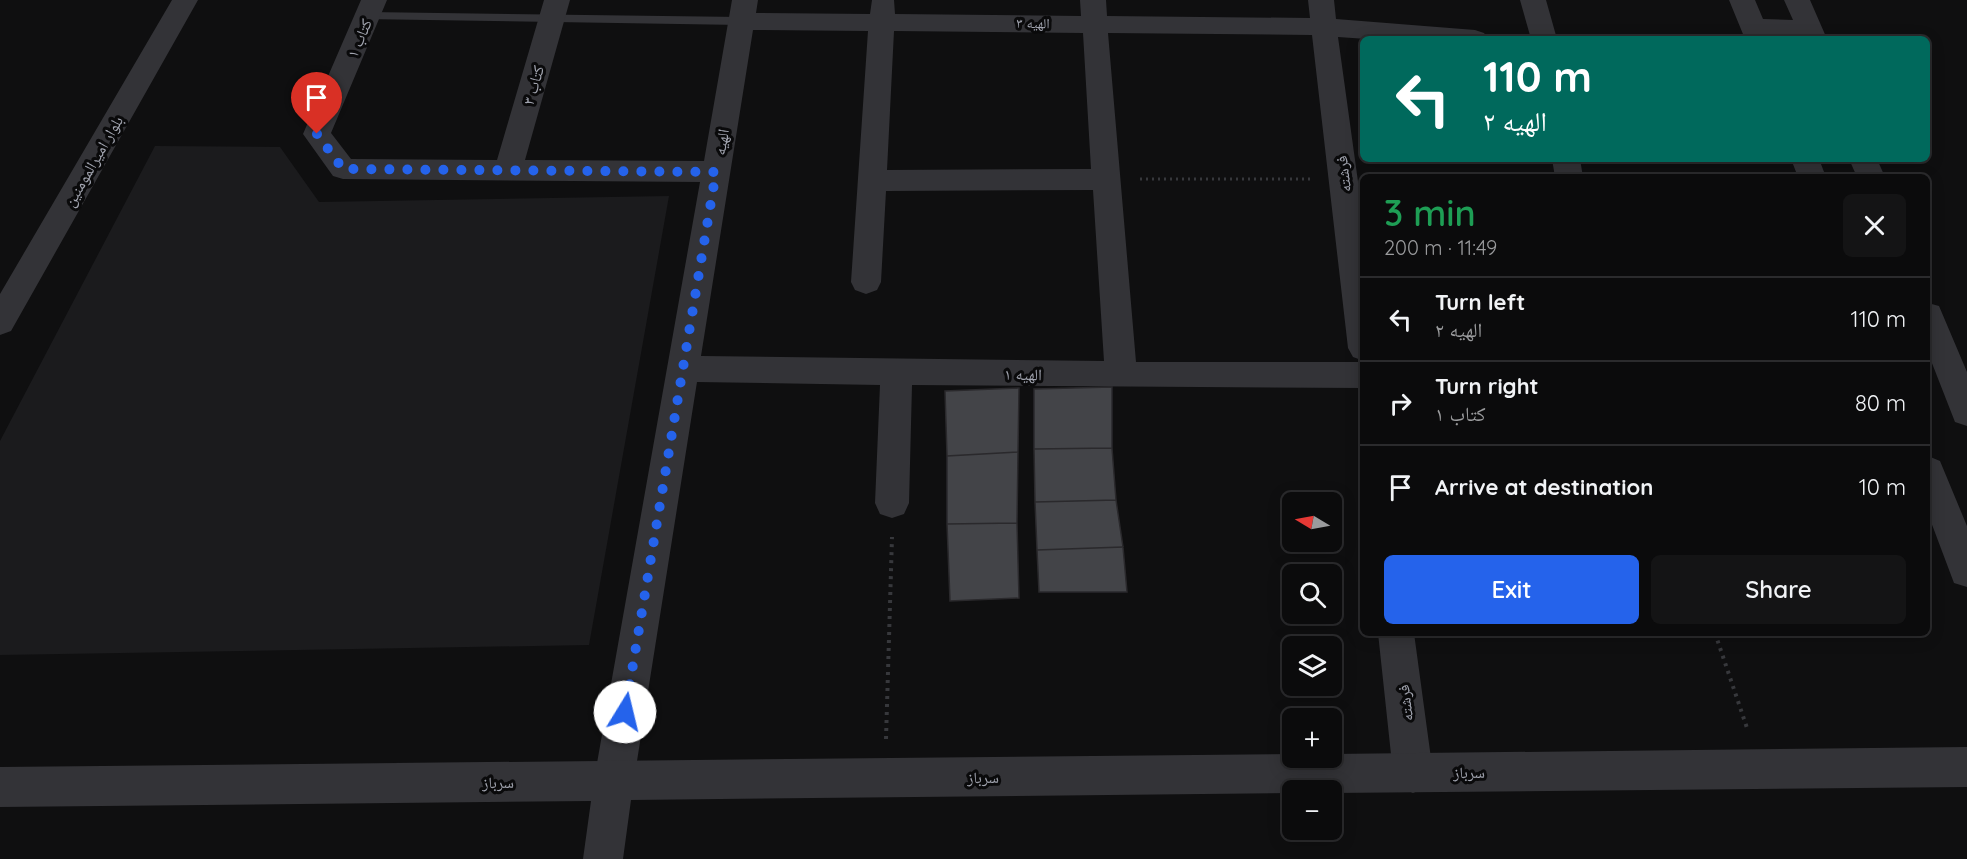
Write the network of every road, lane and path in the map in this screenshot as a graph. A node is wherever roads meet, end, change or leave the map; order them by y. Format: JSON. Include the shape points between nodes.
{"nodes":[{"id":1,"x":186,"y":0,"type":"edge"},
{"id":2,"x":1533,"y":0,"type":"edge"},
{"id":3,"x":1742,"y":0,"type":"edge"},
{"id":4,"x":1797,"y":0,"type":"edge"},
{"id":5,"x":371,"y":8,"type":"edge"},
{"id":6,"x":555,"y":8,"type":"edge"},
{"id":7,"x":743,"y":10,"type":"edge"},
{"id":8,"x":882,"y":11,"type":"edge"},
{"id":9,"x":1094,"y":12,"type":"edge"},
{"id":10,"x":1323,"y":14,"type":"edge"},
{"id":11,"x":1756,"y":33,"type":"edge"},
{"id":12,"x":1812,"y":34,"type":"edge"},
{"id":13,"x":1457,"y":36,"type":"edge"},
{"id":14,"x":1543,"y":36,"type":"edge"},
{"id":15,"x":508,"y":170,"type":"junction"},
{"id":16,"x":716,"y":172,"type":"junction"},
{"id":17,"x":1344,"y":179,"type":"junction"},
{"id":18,"x":1106,"y":180,"type":"junction"},
{"id":19,"x":873,"y":181,"type":"junction"},
{"id":20,"x":866,"y":282,"type":"dead end"},
{"id":21,"x":1360,"y":314,"type":"edge"},
{"id":22,"x":1930,"y":320,"type":"edge"},
{"id":23,"x":0,"y":322,"type":"edge"},
{"id":24,"x":683,"y":369,"type":"junction"},
{"id":25,"x":896,"y":372,"type":"junction"},
{"id":26,"x":1121,"y":375,"type":"junction"},
{"id":27,"x":1360,"y":375,"type":"edge"},
{"id":28,"x":1967,"y":412,"type":"edge"},
{"id":29,"x":1930,"y":476,"type":"edge"},
{"id":30,"x":892,"y":503,"type":"joint"},
{"id":31,"x":1967,"y":571,"type":"edge"},
{"id":32,"x":1396,"y":636,"type":"edge"},
{"id":33,"x":1716,"y":636,"type":"edge"},
{"id":34,"x":1967,"y":767,"type":"edge"},
{"id":35,"x":1760,"y":769,"type":"junction"},
{"id":36,"x":1413,"y":772,"type":"junction"},
{"id":37,"x":883,"y":778,"type":"junction"},
{"id":38,"x":614,"y":780,"type":"junction"},
{"id":39,"x":0,"y":787,"type":"edge"},
{"id":40,"x":603,"y":859,"type":"edge"}],
"edges":[{"from":1,"to":23,"type":"street","name":"بلوار امیرالمومنین"},
{"from":2,"to":14,"type":"street"},
{"from":3,"to":11,"type":"street"},
{"from":4,"to":12,"type":"street"},
{"from":5,"to":6,"type":"lane"},
{"from":5,"to":15,"type":"street","name":"کتاب ۱","via":[[317,134],[343,169]]},
{"from":6,"to":7,"type":"lane"},
{"from":6,"to":15,"type":"street","name":"کتاب ۳"},
{"from":7,"to":8,"type":"street","name":"الهیه ۳"},
{"from":7,"to":16,"type":"street","name":"الهیه"},
{"from":8,"to":9,"type":"street","name":"الهیه ۳"},
{"from":8,"to":19,"type":"street"},
{"from":9,"to":10,"type":"street","name":"الهیه ۳"},
{"from":9,"to":18,"type":"street"},
{"from":10,"to":13,"type":"street","name":"الهیه ۳"},
{"from":10,"to":17,"type":"street","name":"فرشته"},
{"from":11,"to":12,"type":"street"},
{"from":15,"to":16,"type":"street"},
{"from":16,"to":24,"type":"street","name":"الهیه"},
{"from":17,"to":18,"type":"path"},
{"from":17,"to":21,"type":"street","name":"فرشته"},
{"from":18,"to":19,"type":"street"},
{"from":18,"to":26,"type":"street"},
{"from":19,"to":20,"type":"street"},
{"from":22,"to":28,"type":"street"},
{"from":24,"to":25,"type":"street","name":"الهیه ۱"},
{"from":24,"to":38,"type":"street","name":"الهیه"},
{"from":25,"to":26,"type":"street","name":"الهیه ۱"},
{"from":25,"to":30,"type":"street"},
{"from":26,"to":27,"type":"street","name":"الهیه ۱"},
{"from":29,"to":31,"type":"street"},
{"from":30,"to":37,"type":"path","via":[[889,688]]},
{"from":32,"to":36,"type":"street","name":"فرشته"},
{"from":33,"to":35,"type":"path"},
{"from":34,"to":35,"type":"street","name":"سرباز"},
{"from":35,"to":36,"type":"street","name":"سرباز"},
{"from":36,"to":37,"type":"street","name":"سرباز"},
{"from":37,"to":38,"type":"street","name":"سرباز"},
{"from":38,"to":39,"type":"street","name":"سرباز"},
{"from":38,"to":40,"type":"street","name":"الهیه"}]}
